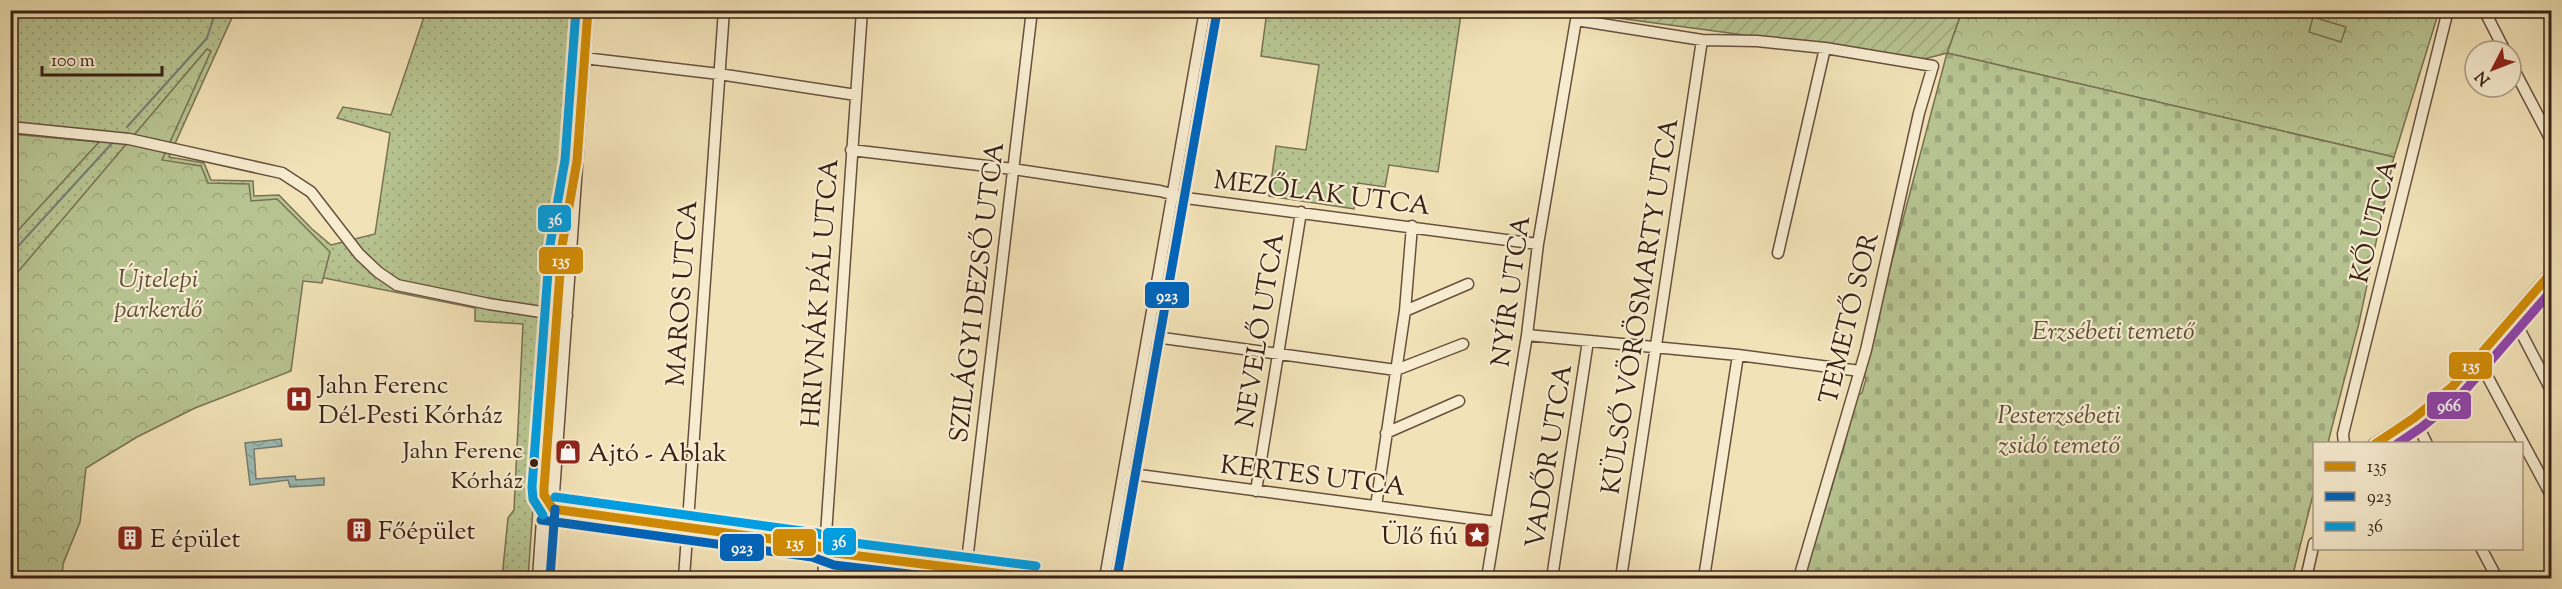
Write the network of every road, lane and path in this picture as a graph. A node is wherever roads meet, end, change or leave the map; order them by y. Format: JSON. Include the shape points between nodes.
{"nodes":[{"id":1,"x":588,"y":10,"type":"edge"},
{"id":2,"x":724,"y":10,"type":"edge"},
{"id":3,"x":862,"y":10,"type":"edge"},
{"id":4,"x":1032,"y":10,"type":"edge"},
{"id":5,"x":1205,"y":10,"type":"edge"},
{"id":6,"x":2448,"y":10,"type":"edge"},
{"id":7,"x":2484,"y":10,"type":"edge"},
{"id":8,"x":1578,"y":15,"type":"edge"},
{"id":9,"x":2499,"y":39,"type":"edge"},
{"id":10,"x":1702,"y":40,"type":"junction"},
{"id":11,"x":1825,"y":48,"type":"junction"},
{"id":12,"x":584,"y":58,"type":"junction"},
{"id":13,"x":719,"y":74,"type":"junction"},
{"id":14,"x":2523,"y":86,"type":"edge"},
{"id":15,"x":856,"y":95,"type":"junction"},
{"id":16,"x":10,"y":127,"type":"edge"},
{"id":17,"x":2552,"y":142,"type":"edge"},
{"id":18,"x":851,"y":150,"type":"junction"},
{"id":19,"x":1013,"y":169,"type":"junction"},
{"id":20,"x":1172,"y":194,"type":"junction"},
{"id":21,"x":1301,"y":212,"type":"junction"},
{"id":22,"x":1412,"y":226,"type":"junction"},
{"id":23,"x":1538,"y":244,"type":"junction"},
{"id":24,"x":1778,"y":253,"type":"dead end"},
{"id":25,"x":2551,"y":271,"type":"edge"},
{"id":26,"x":1468,"y":284,"type":"dead end"},
{"id":27,"x":1405,"y":311,"type":"junction"},
{"id":28,"x":562,"y":316,"type":"junction"},
{"id":29,"x":2513,"y":317,"type":"junction"},
{"id":30,"x":1527,"y":335,"type":"junction"},
{"id":31,"x":1148,"y":336,"type":"junction"},
{"id":32,"x":1588,"y":341,"type":"junction"},
{"id":33,"x":1463,"y":344,"type":"dead end"},
{"id":34,"x":1657,"y":347,"type":"junction"},
{"id":35,"x":1278,"y":354,"type":"junction"},
{"id":36,"x":1738,"y":355,"type":"junction"},
{"id":37,"x":2478,"y":359,"type":"junction"},
{"id":38,"x":1396,"y":370,"type":"junction"},
{"id":39,"x":1860,"y":371,"type":"junction"},
{"id":40,"x":2552,"y":392,"type":"edge"},
{"id":41,"x":1459,"y":400,"type":"dead end"},
{"id":42,"x":2414,"y":418,"type":"junction"},
{"id":43,"x":1386,"y":434,"type":"junction"},
{"id":44,"x":2344,"y":442,"type":"edge"},
{"id":45,"x":2377,"y":442,"type":"edge"},
{"id":46,"x":2426,"y":442,"type":"edge"},
{"id":47,"x":2523,"y":442,"type":"edge"},
{"id":48,"x":2523,"y":443,"type":"edge"},
{"id":49,"x":1124,"y":473,"type":"junction"},
{"id":50,"x":1256,"y":491,"type":"junction"},
{"id":51,"x":2552,"y":497,"type":"edge"},
{"id":52,"x":1376,"y":506,"type":"junction"},
{"id":53,"x":548,"y":509,"type":"junction"},
{"id":54,"x":1496,"y":522,"type":"junction"},
{"id":55,"x":687,"y":528,"type":"junction"},
{"id":56,"x":2313,"y":548,"type":"edge"},
{"id":57,"x":825,"y":549,"type":"junction"},
{"id":58,"x":2482,"y":550,"type":"edge"},
{"id":59,"x":966,"y":574,"type":"edge"},
{"id":60,"x":538,"y":579,"type":"edge"},
{"id":61,"x":548,"y":579,"type":"edge"},
{"id":62,"x":684,"y":579,"type":"edge"},
{"id":63,"x":823,"y":579,"type":"edge"},
{"id":64,"x":1035,"y":579,"type":"edge"},
{"id":65,"x":1105,"y":579,"type":"edge"},
{"id":66,"x":1487,"y":579,"type":"edge"},
{"id":67,"x":1552,"y":579,"type":"edge"},
{"id":68,"x":1621,"y":579,"type":"edge"},
{"id":69,"x":1704,"y":579,"type":"edge"},
{"id":70,"x":1799,"y":579,"type":"edge"},
{"id":71,"x":2306,"y":579,"type":"edge"},
{"id":72,"x":2497,"y":579,"type":"edge"}],
"edges":[{"from":1,"to":12,"type":"street"},
{"from":2,"to":13,"type":"street","name":"MAROS UTCA"},
{"from":3,"to":15,"type":"street","name":"HRIVNÁK PÁL UTCA"},
{"from":4,"to":19,"type":"street","name":"SZILÁGYI DEZSŐ UTCA"},
{"from":5,"to":20,"type":"street"},
{"from":6,"to":44,"type":"street","name":"KŐ UTCA"},
{"from":7,"to":9,"type":"street"},
{"from":8,"to":10,"type":"street"},
{"from":8,"to":23,"type":"street","name":"NYÍR UTCA"},
{"from":10,"to":11,"type":"street","via":[[1757,40]]},
{"from":10,"to":34,"type":"street","name":"KÜLSŐ VÖRÖSMARTY UTCA"},
{"from":11,"to":24,"type":"street"},
{"from":11,"to":39,"type":"street","name":"TEMETŐ SOR","via":[[1933,66]]},
{"from":12,"to":13,"type":"street"},
{"from":12,"to":28,"type":"street"},
{"from":13,"to":15,"type":"street"},
{"from":13,"to":55,"type":"street","name":"MAROS UTCA"},
{"from":14,"to":17,"type":"street"},
{"from":15,"to":18,"type":"street","name":"HRIVNÁK PÁL UTCA"},
{"from":16,"to":28,"type":"street","via":[[129,139],[282,174],[311,192],[359,254],[391,282],[410,289]]},
{"from":18,"to":19,"type":"street","name":"MEZŐLAK UTCA"},
{"from":18,"to":57,"type":"street","name":"HRIVNÁK PÁL UTCA"},
{"from":19,"to":20,"type":"street","name":"MEZŐLAK UTCA"},
{"from":19,"to":59,"type":"street","name":"SZILÁGYI DEZSŐ UTCA"},
{"from":20,"to":21,"type":"street","name":"MEZŐLAK UTCA"},
{"from":20,"to":31,"type":"street"},
{"from":21,"to":22,"type":"street","name":"MEZŐLAK UTCA"},
{"from":21,"to":35,"type":"street","name":"NEVELŐ UTCA"},
{"from":22,"to":23,"type":"street","name":"MEZŐLAK UTCA"},
{"from":22,"to":27,"type":"street"},
{"from":23,"to":30,"type":"street","name":"NYÍR UTCA"},
{"from":25,"to":29,"type":"street"},
{"from":26,"to":27,"type":"street"},
{"from":27,"to":38,"type":"street"},
{"from":28,"to":53,"type":"street"},
{"from":28,"to":53,"type":"street","via":[[544,495]]},
{"from":29,"to":37,"type":"street"},
{"from":29,"to":40,"type":"street"},
{"from":30,"to":32,"type":"street"},
{"from":30,"to":54,"type":"street","name":"NYÍR UTCA"},
{"from":31,"to":35,"type":"street"},
{"from":31,"to":49,"type":"street"},
{"from":32,"to":34,"type":"street"},
{"from":32,"to":67,"type":"street","name":"VADŐR UTCA"},
{"from":33,"to":38,"type":"street"},
{"from":34,"to":36,"type":"street"},
{"from":34,"to":68,"type":"street","name":"KÜLSŐ VÖRÖSMARTY UTCA"},
{"from":35,"to":38,"type":"street"},
{"from":35,"to":50,"type":"street","name":"NEVELŐ UTCA"},
{"from":36,"to":39,"type":"street"},
{"from":36,"to":69,"type":"street"},
{"from":37,"to":42,"type":"street","via":[[2442,397]]},
{"from":37,"to":47,"type":"street"},
{"from":38,"to":43,"type":"street"},
{"from":39,"to":70,"type":"street","name":"TEMETŐ SOR"},
{"from":41,"to":43,"type":"street"},
{"from":42,"to":45,"type":"street"},
{"from":42,"to":46,"type":"street"},
{"from":43,"to":52,"type":"street"},
{"from":48,"to":51,"type":"street"},
{"from":49,"to":50,"type":"street","name":"KERTES UTCA"},
{"from":49,"to":65,"type":"street"},
{"from":50,"to":52,"type":"street","name":"KERTES UTCA"},
{"from":52,"to":54,"type":"street","name":"KERTES UTCA"},
{"from":53,"to":55,"type":"street"},
{"from":53,"to":60,"type":"street"},
{"from":53,"to":61,"type":"street"},
{"from":54,"to":66,"type":"street","name":"NYÍR UTCA"},
{"from":55,"to":57,"type":"street"},
{"from":55,"to":62,"type":"street","name":"MAROS UTCA"},
{"from":56,"to":71,"type":"street"},
{"from":57,"to":59,"type":"street"},
{"from":57,"to":63,"type":"street","name":"HRIVNÁK PÁL UTCA"},
{"from":58,"to":72,"type":"street"},
{"from":59,"to":64,"type":"street"}]}
